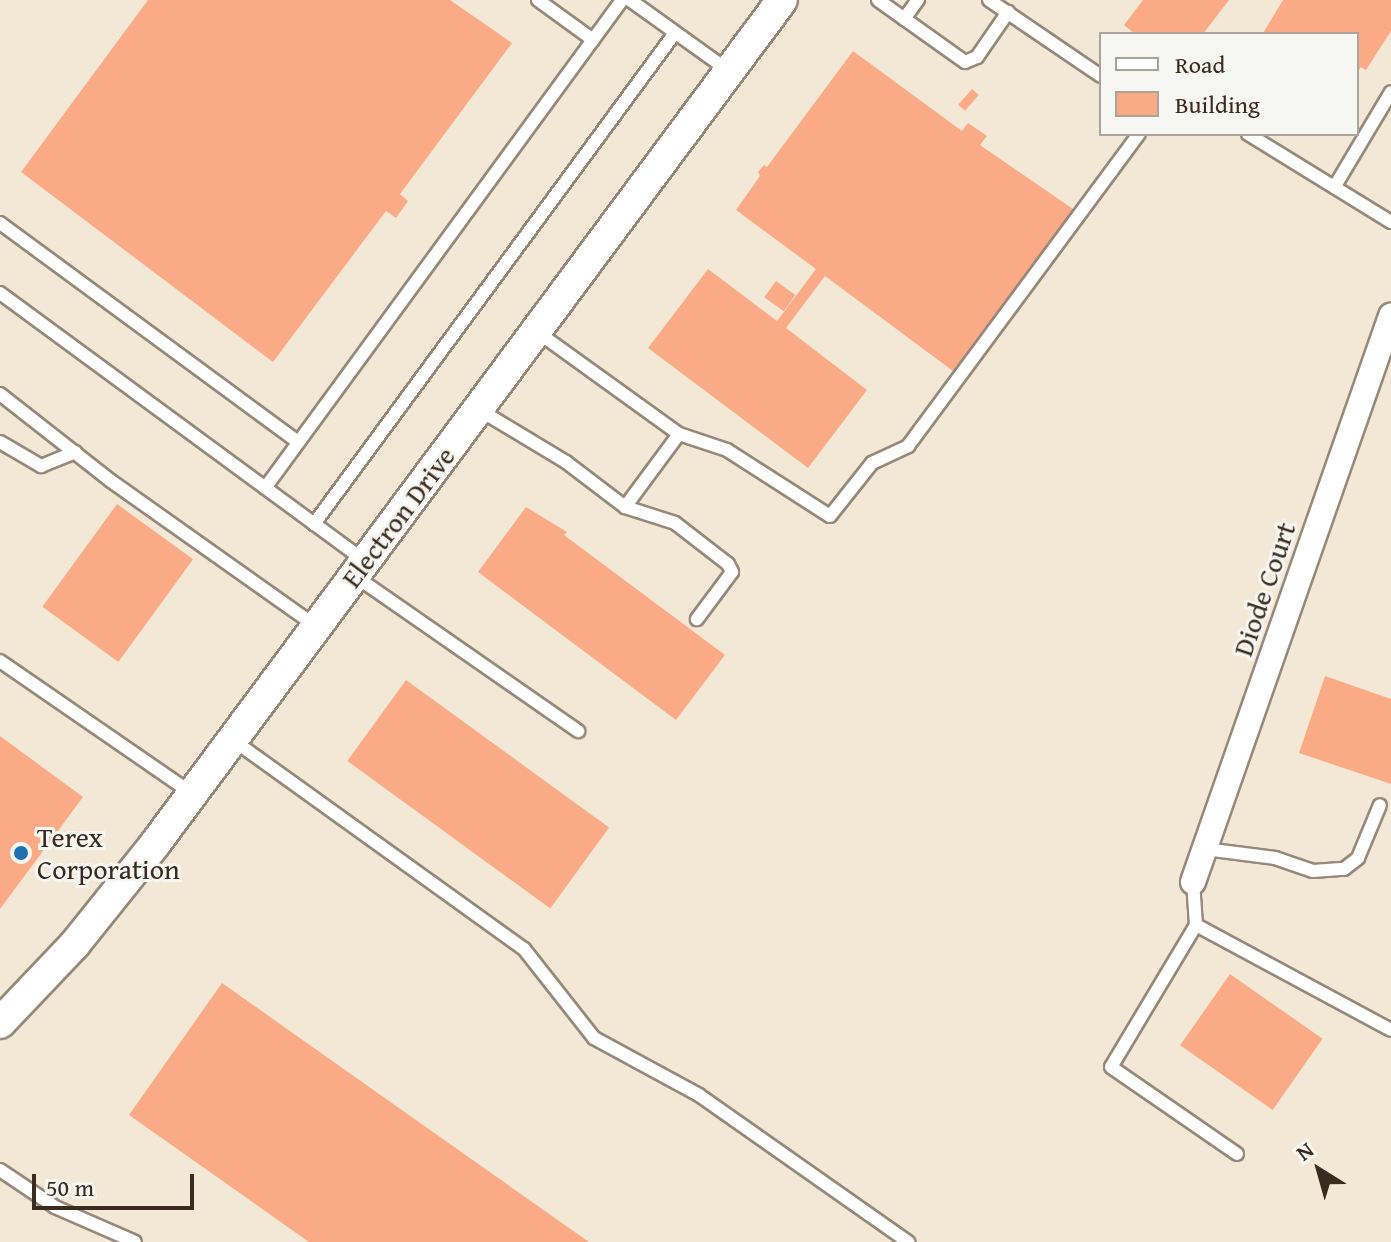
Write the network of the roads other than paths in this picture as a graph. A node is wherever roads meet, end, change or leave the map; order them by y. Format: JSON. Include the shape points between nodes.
{"nodes":[{"id":1,"x":538,"y":0,"type":"edge"},
{"id":2,"x":622,"y":0,"type":"edge"},
{"id":3,"x":630,"y":0,"type":"edge"},
{"id":4,"x":782,"y":0,"type":"edge"},
{"id":5,"x":878,"y":0,"type":"edge"},
{"id":6,"x":918,"y":0,"type":"edge"},
{"id":7,"x":989,"y":0,"type":"edge"},
{"id":8,"x":1008,"y":12,"type":"junction"},
{"id":9,"x":904,"y":19,"type":"junction"},
{"id":10,"x":675,"y":33,"type":"junction"},
{"id":11,"x":593,"y":40,"type":"junction"},
{"id":12,"x":729,"y":71,"type":"junction"},
{"id":13,"x":1099,"y":75,"type":"edge"},
{"id":14,"x":1391,"y":92,"type":"edge"},
{"id":15,"x":1138,"y":136,"type":"edge"},
{"id":16,"x":1251,"y":136,"type":"edge"},
{"id":17,"x":1335,"y":186,"type":"junction"},
{"id":18,"x":1391,"y":222,"type":"edge"},
{"id":19,"x":0,"y":223,"type":"edge"},
{"id":20,"x":0,"y":293,"type":"edge"},
{"id":21,"x":1391,"y":316,"type":"edge"},
{"id":22,"x":536,"y":331,"type":"junction"},
{"id":23,"x":0,"y":394,"type":"edge"},
{"id":24,"x":478,"y":409,"type":"junction"},
{"id":25,"x":679,"y":434,"type":"junction"},
{"id":26,"x":0,"y":442,"type":"edge"},
{"id":27,"x":298,"y":442,"type":"junction"},
{"id":28,"x":75,"y":452,"type":"junction"},
{"id":29,"x":265,"y":488,"type":"junction"},
{"id":30,"x":625,"y":507,"type":"junction"},
{"id":31,"x":314,"y":524,"type":"junction"},
{"id":32,"x":360,"y":569,"type":"junction"},
{"id":33,"x":697,"y":619,"type":"dead end"},
{"id":34,"x":317,"y":627,"type":"junction"},
{"id":35,"x":0,"y":661,"type":"edge"},
{"id":36,"x":578,"y":731,"type":"dead end"},
{"id":37,"x":233,"y":740,"type":"junction"},
{"id":38,"x":193,"y":794,"type":"junction"},
{"id":39,"x":1380,"y":805,"type":"dead end"},
{"id":40,"x":1205,"y":849,"type":"junction"},
{"id":41,"x":1193,"y":882,"type":"joint"},
{"id":42,"x":1196,"y":925,"type":"junction"},
{"id":43,"x":0,"y":1023,"type":"edge"},
{"id":44,"x":1391,"y":1030,"type":"edge"},
{"id":45,"x":1237,"y":1154,"type":"dead end"},
{"id":46,"x":0,"y":1170,"type":"edge"},
{"id":47,"x":135,"y":1242,"type":"edge"},
{"id":48,"x":908,"y":1242,"type":"edge"}],
"edges":[{"from":1,"to":11,"type":"lane"},
{"from":2,"to":11,"type":"lane"},
{"from":3,"to":10,"type":"lane"},
{"from":4,"to":12,"type":"street","name":"Electron Drive"},
{"from":5,"to":9,"type":"lane"},
{"from":6,"to":9,"type":"lane"},
{"from":7,"to":8,"type":"lane"},
{"from":8,"to":9,"type":"lane","via":[[977,57],[965,62]]},
{"from":8,"to":13,"type":"lane"},
{"from":10,"to":12,"type":"lane"},
{"from":10,"to":31,"type":"lane"},
{"from":11,"to":27,"type":"lane"},
{"from":12,"to":22,"type":"street","name":"Electron Drive"},
{"from":14,"to":17,"type":"lane"},
{"from":15,"to":25,"type":"lane","via":[[908,446],[872,463],[830,516],[727,450]]},
{"from":16,"to":17,"type":"lane"},
{"from":17,"to":18,"type":"lane"},
{"from":19,"to":27,"type":"lane"},
{"from":20,"to":29,"type":"lane"},
{"from":21,"to":40,"type":"street","name":"Diode Court"},
{"from":22,"to":24,"type":"street","name":"Electron Drive"},
{"from":22,"to":25,"type":"lane"},
{"from":23,"to":28,"type":"lane"},
{"from":24,"to":30,"type":"lane","via":[[566,462]]},
{"from":24,"to":32,"type":"street","name":"Electron Drive"},
{"from":25,"to":30,"type":"lane"},
{"from":26,"to":28,"type":"lane","via":[[41,466]]},
{"from":27,"to":29,"type":"lane"},
{"from":28,"to":34,"type":"lane"},
{"from":29,"to":31,"type":"lane"},
{"from":30,"to":33,"type":"lane","via":[[675,523],[728,564],[732,572]]},
{"from":31,"to":32,"type":"lane"},
{"from":32,"to":34,"type":"street","name":"Electron Drive"},
{"from":32,"to":36,"type":"lane"},
{"from":34,"to":37,"type":"street","name":"Electron Drive"},
{"from":35,"to":38,"type":"lane"},
{"from":37,"to":38,"type":"street","name":"Electron Drive"},
{"from":37,"to":48,"type":"lane","via":[[524,949],[594,1038],[699,1095]]},
{"from":38,"to":43,"type":"street","name":"Electron Drive","via":[[75,944]]},
{"from":39,"to":40,"type":"lane","via":[[1358,858],[1336,871]]},
{"from":40,"to":41,"type":"street","name":"Diode Court"},
{"from":41,"to":42,"type":"lane"},
{"from":42,"to":44,"type":"lane"},
{"from":42,"to":45,"type":"lane","via":[[1111,1067]]},
{"from":46,"to":47,"type":"lane","via":[[55,1207]]}]}
